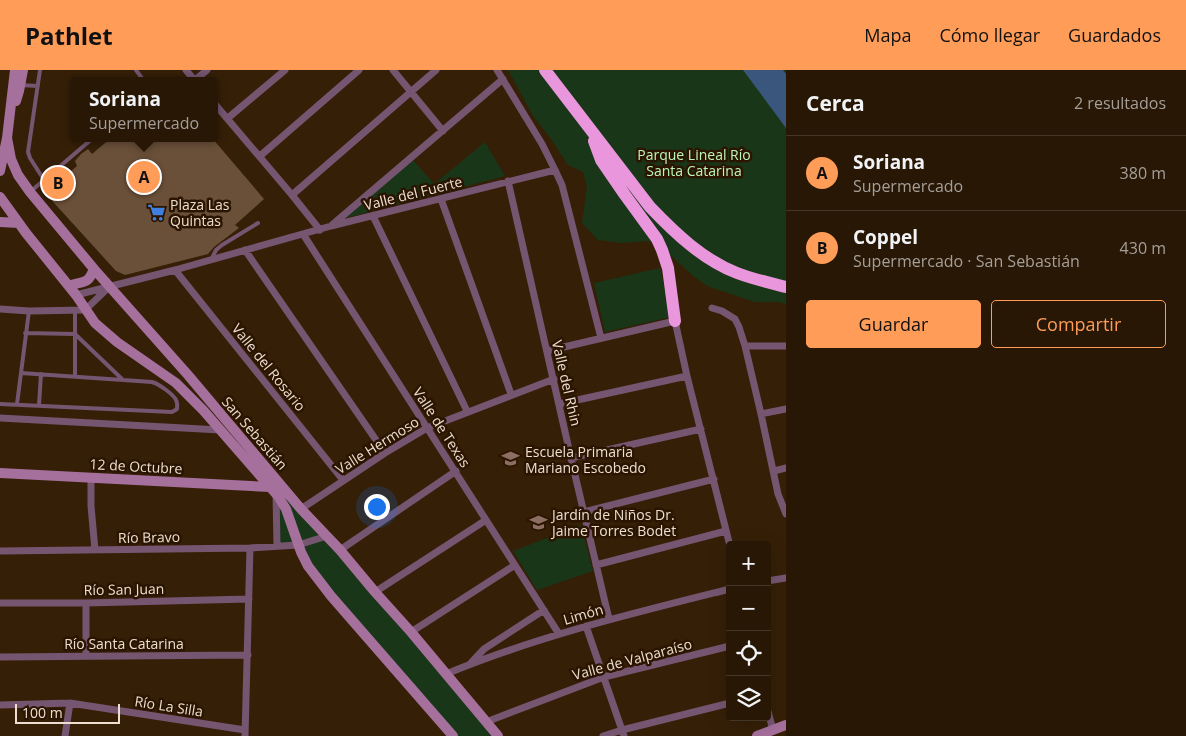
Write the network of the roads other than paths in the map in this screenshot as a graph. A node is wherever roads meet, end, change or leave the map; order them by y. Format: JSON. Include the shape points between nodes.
{"nodes":[{"id":1,"x":15,"y":70,"type":"edge"},
{"id":2,"x":23,"y":70,"type":"edge"},
{"id":3,"x":40,"y":70,"type":"edge"},
{"id":4,"x":285,"y":70,"type":"edge"},
{"id":5,"x":359,"y":70,"type":"edge"},
{"id":6,"x":393,"y":70,"type":"edge"},
{"id":7,"x":436,"y":70,"type":"edge"},
{"id":8,"x":497,"y":70,"type":"edge"},
{"id":9,"x":545,"y":70,"type":"edge"},
{"id":10,"x":503,"y":79,"type":"junction"},
{"id":11,"x":20,"y":85,"type":"junction"},
{"id":12,"x":38,"y":86,"type":"junction"},
{"id":13,"x":411,"y":91,"type":"junction"},
{"id":14,"x":218,"y":107,"type":"edge"},
{"id":15,"x":10,"y":111,"type":"junction"},
{"id":16,"x":228,"y":118,"type":"junction"},
{"id":17,"x":588,"y":127,"type":"junction"},
{"id":18,"x":443,"y":131,"type":"junction"},
{"id":19,"x":5,"y":132,"type":"edge"},
{"id":20,"x":88,"y":142,"type":"edge"},
{"id":21,"x":260,"y":156,"type":"junction"},
{"id":22,"x":555,"y":170,"type":"junction"},
{"id":23,"x":0,"y":171,"type":"edge"},
{"id":24,"x":44,"y":180,"type":"junction"},
{"id":25,"x":508,"y":182,"type":"junction"},
{"id":26,"x":30,"y":192,"type":"junction"},
{"id":27,"x":292,"y":195,"type":"junction"},
{"id":28,"x":0,"y":197,"type":"edge"},
{"id":29,"x":442,"y":199,"type":"junction"},
{"id":30,"x":373,"y":216,"type":"junction"},
{"id":31,"x":0,"y":222,"type":"edge"},
{"id":32,"x":19,"y":223,"type":"junction"},
{"id":33,"x":258,"y":223,"type":"dead end"},
{"id":34,"x":331,"y":226,"type":"junction"},
{"id":35,"x":320,"y":230,"type":"junction"},
{"id":36,"x":303,"y":234,"type":"junction"},
{"id":37,"x":245,"y":250,"type":"junction"},
{"id":38,"x":211,"y":260,"type":"junction"},
{"id":39,"x":94,"y":269,"type":"junction"},
{"id":40,"x":175,"y":270,"type":"junction"},
{"id":41,"x":69,"y":286,"type":"junction"},
{"id":42,"x":110,"y":286,"type":"junction"},
{"id":43,"x":786,"y":287,"type":"edge"},
{"id":44,"x":76,"y":295,"type":"junction"},
{"id":45,"x":712,"y":308,"type":"dead end"},
{"id":46,"x":0,"y":310,"type":"edge"},
{"id":47,"x":80,"y":310,"type":"junction"},
{"id":48,"x":28,"y":311,"type":"junction"},
{"id":49,"x":675,"y":321,"type":"junction"},
{"id":50,"x":25,"y":333,"type":"junction"},
{"id":51,"x":75,"y":334,"type":"junction"},
{"id":52,"x":601,"y":338,"type":"junction"},
{"id":53,"x":745,"y":346,"type":"junction"},
{"id":54,"x":786,"y":346,"type":"edge"},
{"id":55,"x":547,"y":351,"type":"junction"},
{"id":56,"x":21,"y":373,"type":"junction"},
{"id":57,"x":41,"y":374,"type":"junction"},
{"id":58,"x":75,"y":376,"type":"junction"},
{"id":59,"x":687,"y":376,"type":"junction"},
{"id":60,"x":554,"y":378,"type":"junction"},
{"id":61,"x":122,"y":379,"type":"junction"},
{"id":62,"x":511,"y":394,"type":"junction"},
{"id":63,"x":0,"y":404,"type":"edge"},
{"id":64,"x":16,"y":404,"type":"junction"},
{"id":65,"x":560,"y":404,"type":"junction"},
{"id":66,"x":39,"y":405,"type":"junction"},
{"id":67,"x":786,"y":410,"type":"edge"},
{"id":68,"x":467,"y":411,"type":"junction"},
{"id":69,"x":761,"y":414,"type":"junction"},
{"id":70,"x":0,"y":418,"type":"edge"},
{"id":71,"x":427,"y":428,"type":"junction"},
{"id":72,"x":701,"y":429,"type":"junction"},
{"id":73,"x":220,"y":430,"type":"junction"},
{"id":74,"x":385,"y":453,"type":"junction"},
{"id":75,"x":571,"y":458,"type":"junction"},
{"id":76,"x":786,"y":468,"type":"edge"},
{"id":77,"x":456,"y":471,"type":"junction"},
{"id":78,"x":774,"y":471,"type":"junction"},
{"id":79,"x":0,"y":472,"type":"edge"},
{"id":80,"x":91,"y":478,"type":"junction"},
{"id":81,"x":714,"y":478,"type":"junction"},
{"id":82,"x":343,"y":480,"type":"junction"},
{"id":83,"x":273,"y":490,"type":"junction"},
{"id":84,"x":301,"y":509,"type":"junction"},
{"id":85,"x":584,"y":512,"type":"junction"},
{"id":86,"x":786,"y":514,"type":"edge"},
{"id":87,"x":486,"y":520,"type":"junction"},
{"id":88,"x":726,"y":531,"type":"junction"},
{"id":89,"x":327,"y":536,"type":"junction"},
{"id":90,"x":729,"y":541,"type":"edge"},
{"id":91,"x":298,"y":545,"type":"junction"},
{"id":92,"x":277,"y":546,"type":"junction"},
{"id":93,"x":250,"y":548,"type":"junction"},
{"id":94,"x":94,"y":550,"type":"junction"},
{"id":95,"x":340,"y":550,"type":"junction"},
{"id":96,"x":0,"y":551,"type":"edge"},
{"id":97,"x":515,"y":565,"type":"junction"},
{"id":98,"x":596,"y":565,"type":"junction"},
{"id":99,"x":786,"y":578,"type":"edge"},
{"id":100,"x":771,"y":580,"type":"edge"},
{"id":101,"x":726,"y":590,"type":"edge"},
{"id":102,"x":375,"y":592,"type":"junction"},
{"id":103,"x":249,"y":600,"type":"junction"},
{"id":104,"x":0,"y":603,"type":"edge"},
{"id":105,"x":86,"y":603,"type":"junction"},
{"id":106,"x":544,"y":610,"type":"junction"},
{"id":107,"x":609,"y":619,"type":"junction"},
{"id":108,"x":586,"y":626,"type":"junction"},
{"id":109,"x":411,"y":632,"type":"junction"},
{"id":110,"x":559,"y":634,"type":"junction"},
{"id":111,"x":726,"y":647,"type":"edge"},
{"id":112,"x":86,"y":655,"type":"junction"},
{"id":113,"x":248,"y":655,"type":"junction"},
{"id":114,"x":0,"y":657,"type":"edge"},
{"id":115,"x":469,"y":665,"type":"junction"},
{"id":116,"x":446,"y":674,"type":"junction"},
{"id":117,"x":604,"y":677,"type":"junction"},
{"id":118,"x":70,"y":703,"type":"junction"},
{"id":119,"x":0,"y":705,"type":"edge"},
{"id":120,"x":726,"y":705,"type":"edge"},
{"id":121,"x":771,"y":721,"type":"edge"},
{"id":122,"x":786,"y":725,"type":"edge"},
{"id":123,"x":773,"y":730,"type":"junction"},
{"id":124,"x":490,"y":731,"type":"edge"},
{"id":125,"x":245,"y":733,"type":"edge"},
{"id":126,"x":623,"y":733,"type":"edge"},
{"id":127,"x":65,"y":736,"type":"edge"},
{"id":128,"x":453,"y":736,"type":"edge"},
{"id":129,"x":603,"y":736,"type":"edge"},
{"id":130,"x":758,"y":736,"type":"edge"}],
"edges":[{"from":1,"to":15,"type":"main road"},
{"from":2,"to":11,"type":"main road"},
{"from":3,"to":12,"type":"lane"},
{"from":4,"to":16,"type":"street"},
{"from":5,"to":21,"type":"street"},
{"from":6,"to":13,"type":"street"},
{"from":7,"to":13,"type":"street"},
{"from":8,"to":10,"type":"street"},
{"from":9,"to":17,"type":"highway"},
{"from":10,"to":18,"type":"street"},
{"from":10,"to":22,"type":"street"},
{"from":11,"to":12,"type":"lane"},
{"from":11,"to":15,"type":"main road"},
{"from":12,"to":24,"type":"lane","via":[[28,152]]},
{"from":13,"to":18,"type":"street"},
{"from":13,"to":27,"type":"street"},
{"from":14,"to":16,"type":"street"},
{"from":15,"to":19,"type":"main road"},
{"from":16,"to":21,"type":"street"},
{"from":17,"to":43,"type":"highway","via":[[650,207],[702,254],[736,273]]},
{"from":17,"to":49,"type":"highway","via":[[601,160],[662,250],[668,268]]},
{"from":18,"to":34,"type":"street"},
{"from":19,"to":23,"type":"main road"},
{"from":19,"to":26,"type":"main road","name":"San Sebastián","via":[[11,159]]},
{"from":20,"to":24,"type":"lane"},
{"from":21,"to":27,"type":"street"},
{"from":22,"to":25,"type":"street","name":"Valle del Fuerte"},
{"from":22,"to":52,"type":"street","via":[[562,185]]},
{"from":24,"to":26,"type":"lane"},
{"from":25,"to":29,"type":"street","name":"Valle del Fuerte"},
{"from":25,"to":55,"type":"street","name":"Valle del Rhin"},
{"from":26,"to":39,"type":"main road","name":"San Sebastián"},
{"from":27,"to":35,"type":"street"},
{"from":28,"to":32,"type":"main road","name":"San Sebastián"},
{"from":29,"to":30,"type":"street","name":"Valle del Fuerte"},
{"from":29,"to":62,"type":"street"},
{"from":30,"to":34,"type":"street","name":"Valle del Fuerte"},
{"from":30,"to":68,"type":"street"},
{"from":31,"to":32,"type":"main road"},
{"from":32,"to":41,"type":"main road","name":"San Sebastián"},
{"from":33,"to":38,"type":"lane","via":[[222,245]]},
{"from":34,"to":35,"type":"street","name":"Valle del Fuerte"},
{"from":35,"to":36,"type":"street","name":"Valle del Fuerte"},
{"from":36,"to":37,"type":"street","name":"Valle del Fuerte"},
{"from":36,"to":71,"type":"street","name":"Valle de Texas"},
{"from":37,"to":38,"type":"street","name":"Valle del Fuerte"},
{"from":37,"to":74,"type":"street"},
{"from":38,"to":40,"type":"street","name":"Valle del Fuerte"},
{"from":39,"to":41,"type":"main road","via":[[88,280]]},
{"from":39,"to":42,"type":"main road","name":"San Sebastián"},
{"from":40,"to":42,"type":"street","name":"Valle del Fuerte"},
{"from":40,"to":82,"type":"street","name":"Valle del Rosario"},
{"from":41,"to":44,"type":"main road","name":"San Sebastián"},
{"from":42,"to":44,"type":"street","name":"Valle del Fuerte"},
{"from":42,"to":47,"type":"street"},
{"from":42,"to":84,"type":"main road","name":"San Sebastián"},
{"from":44,"to":47,"type":"main road","name":"San Sebastián"},
{"from":45,"to":53,"type":"street","via":[[735,319]]},
{"from":46,"to":48,"type":"street"},
{"from":47,"to":48,"type":"street"},
{"from":47,"to":51,"type":"lane"},
{"from":47,"to":73,"type":"main road","name":"San Sebastián","via":[[180,386]]},
{"from":48,"to":50,"type":"lane"},
{"from":49,"to":52,"type":"street"},
{"from":49,"to":59,"type":"street"},
{"from":50,"to":51,"type":"lane"},
{"from":50,"to":56,"type":"lane"},
{"from":51,"to":58,"type":"lane"},
{"from":51,"to":61,"type":"lane"},
{"from":52,"to":55,"type":"street"},
{"from":53,"to":54,"type":"street"},
{"from":53,"to":69,"type":"street"},
{"from":55,"to":60,"type":"street","name":"Valle del Rhin"},
{"from":56,"to":57,"type":"lane"},
{"from":56,"to":64,"type":"lane"},
{"from":57,"to":58,"type":"lane"},
{"from":57,"to":66,"type":"lane"},
{"from":58,"to":61,"type":"lane"},
{"from":59,"to":65,"type":"street"},
{"from":59,"to":72,"type":"street"},
{"from":60,"to":62,"type":"street","name":"Valle Hermoso"},
{"from":60,"to":65,"type":"street","name":"Valle del Rhin"},
{"from":61,"to":66,"type":"lane","via":[[158,384],[176,399],[177,409],[172,412]]},
{"from":62,"to":68,"type":"street","name":"Valle Hermoso"},
{"from":63,"to":64,"type":"lane"},
{"from":64,"to":66,"type":"lane"},
{"from":65,"to":75,"type":"street","name":"Valle del Rhin"},
{"from":67,"to":69,"type":"street"},
{"from":68,"to":71,"type":"street","name":"Valle Hermoso"},
{"from":69,"to":78,"type":"street"},
{"from":70,"to":73,"type":"street"},
{"from":71,"to":74,"type":"street","name":"Valle Hermoso"},
{"from":71,"to":77,"type":"street","name":"Valle de Texas"},
{"from":72,"to":75,"type":"street"},
{"from":72,"to":81,"type":"street"},
{"from":73,"to":83,"type":"main road","name":"San Sebastián"},
{"from":74,"to":82,"type":"street","name":"Valle Hermoso"},
{"from":75,"to":85,"type":"street","name":"Valle del Rhin"},
{"from":76,"to":78,"type":"street"},
{"from":77,"to":87,"type":"street","name":"Valle de Texas"},
{"from":77,"to":95,"type":"street"},
{"from":78,"to":86,"type":"street","via":[[780,502]]},
{"from":79,"to":80,"type":"main road","name":"12 de Octubre"},
{"from":80,"to":83,"type":"main road","name":"12 de Octubre"},
{"from":80,"to":94,"type":"street"},
{"from":81,"to":85,"type":"street"},
{"from":81,"to":88,"type":"street"},
{"from":82,"to":84,"type":"street","name":"Valle Hermoso"},
{"from":83,"to":91,"type":"main road","name":"San Sebastián","via":[[286,509]]},
{"from":83,"to":92,"type":"street"},
{"from":84,"to":89,"type":"main road","name":"San Sebastián"},
{"from":85,"to":98,"type":"street","name":"Valle del Rhin"},
{"from":87,"to":97,"type":"street","name":"Valle de Texas"},
{"from":87,"to":102,"type":"street"},
{"from":88,"to":90,"type":"street"},
{"from":88,"to":98,"type":"street"},
{"from":89,"to":91,"type":"street","name":"Río Bravo"},
{"from":89,"to":95,"type":"main road","name":"San Sebastián"},
{"from":91,"to":92,"type":"street","name":"Río Bravo"},
{"from":91,"to":128,"type":"main road","name":"San Sebastián","via":[[320,583]]},
{"from":92,"to":93,"type":"street","name":"Río Bravo"},
{"from":93,"to":94,"type":"street","name":"Río Bravo"},
{"from":93,"to":103,"type":"street"},
{"from":94,"to":96,"type":"street","name":"Río Bravo"},
{"from":95,"to":102,"type":"main road","name":"San Sebastián"},
{"from":97,"to":106,"type":"street","name":"Valle de Texas"},
{"from":97,"to":109,"type":"street"},
{"from":98,"to":107,"type":"street","name":"Valle del Rhin"},
{"from":99,"to":100,"type":"street"},
{"from":101,"to":107,"type":"street","name":"Limón"},
{"from":102,"to":109,"type":"main road","name":"San Sebastián"},
{"from":103,"to":105,"type":"street","name":"Río San Juan"},
{"from":103,"to":113,"type":"street"},
{"from":104,"to":105,"type":"street","name":"Río San Juan"},
{"from":105,"to":112,"type":"street"},
{"from":106,"to":110,"type":"street","name":"Valle de Texas"},
{"from":106,"to":115,"type":"street","via":[[484,650]]},
{"from":107,"to":108,"type":"street","name":"Limón"},
{"from":108,"to":110,"type":"street","name":"Limón"},
{"from":108,"to":117,"type":"street"},
{"from":109,"to":116,"type":"main road","name":"San Sebastián"},
{"from":110,"to":115,"type":"street","name":"Limón"},
{"from":111,"to":117,"type":"street","name":"Valle de Valparaíso"},
{"from":112,"to":113,"type":"street","name":"Río Santa Catarina"},
{"from":112,"to":114,"type":"street","name":"Río Santa Catarina"},
{"from":113,"to":125,"type":"street"},
{"from":115,"to":116,"type":"street","name":"Limón"},
{"from":116,"to":124,"type":"main road","name":"San Sebastián"},
{"from":117,"to":124,"type":"street","name":"Valle de Valparaíso"},
{"from":117,"to":126,"type":"street"},
{"from":118,"to":119,"type":"street","name":"Río La Silla"},
{"from":118,"to":125,"type":"street","name":"Río La Silla"},
{"from":118,"to":127,"type":"street"},
{"from":120,"to":126,"type":"street"},
{"from":121,"to":123,"type":"street"},
{"from":122,"to":123,"type":"main road"},
{"from":123,"to":130,"type":"main road"},
{"from":126,"to":129,"type":"street"}]}
